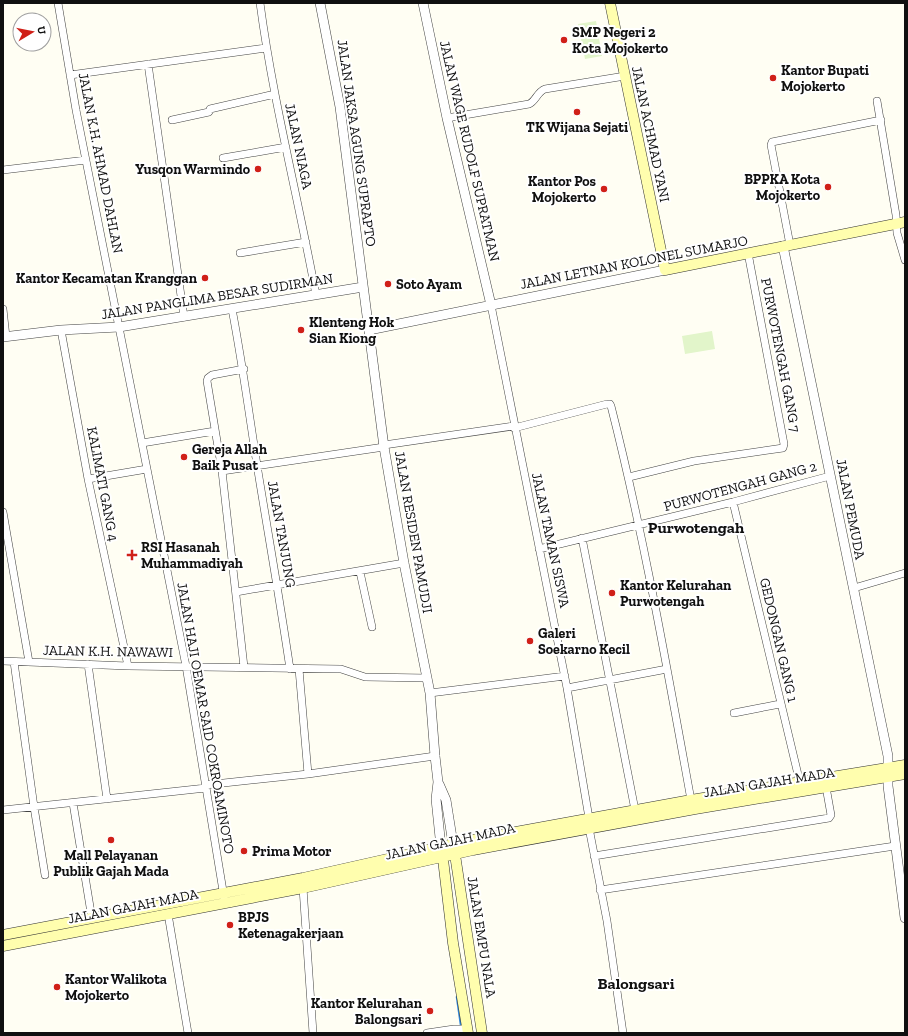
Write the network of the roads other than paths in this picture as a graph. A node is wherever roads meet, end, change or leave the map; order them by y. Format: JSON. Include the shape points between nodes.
{"nodes":[{"id":1,"x":58,"y":3,"type":"edge"},
{"id":2,"x":260,"y":3,"type":"edge"},
{"id":3,"x":320,"y":3,"type":"edge"},
{"id":4,"x":423,"y":3,"type":"edge"},
{"id":5,"x":610,"y":3,"type":"edge"},
{"id":6,"x":266,"y":48,"type":"junction"},
{"id":7,"x":148,"y":64,"type":"junction"},
{"id":8,"x":70,"y":76,"type":"junction"},
{"id":9,"x":625,"y":76,"type":"junction"},
{"id":10,"x":275,"y":94,"type":"junction"},
{"id":11,"x":878,"y":101,"type":"dead end"},
{"id":12,"x":447,"y":118,"type":"junction"},
{"id":13,"x":172,"y":120,"type":"dead end"},
{"id":14,"x":882,"y":120,"type":"junction"},
{"id":15,"x":286,"y":147,"type":"junction"},
{"id":16,"x":222,"y":158,"type":"dead end"},
{"id":17,"x":86,"y":160,"type":"junction"},
{"id":18,"x":3,"y":170,"type":"edge"},
{"id":19,"x":901,"y":222,"type":"edge"},
{"id":20,"x":306,"y":242,"type":"junction"},
{"id":21,"x":786,"y":246,"type":"junction"},
{"id":22,"x":748,"y":253,"type":"junction"},
{"id":23,"x":240,"y":254,"type":"dead end"},
{"id":24,"x":905,"y":260,"type":"edge"},
{"id":25,"x":664,"y":270,"type":"junction"},
{"id":26,"x":363,"y":287,"type":"junction"},
{"id":27,"x":316,"y":295,"type":"junction"},
{"id":28,"x":491,"y":305,"type":"junction"},
{"id":29,"x":3,"y":309,"type":"edge"},
{"id":30,"x":232,"y":309,"type":"junction"},
{"id":31,"x":184,"y":317,"type":"junction"},
{"id":32,"x":120,"y":327,"type":"junction"},
{"id":33,"x":62,"y":330,"type":"junction"},
{"id":34,"x":369,"y":330,"type":"junction"},
{"id":35,"x":5,"y":337,"type":"edge"},
{"id":36,"x":244,"y":369,"type":"junction"},
{"id":37,"x":514,"y":427,"type":"junction"},
{"id":38,"x":215,"y":431,"type":"junction"},
{"id":39,"x":142,"y":443,"type":"junction"},
{"id":40,"x":384,"y":446,"type":"junction"},
{"id":41,"x":258,"y":466,"type":"junction"},
{"id":42,"x":148,"y":469,"type":"junction"},
{"id":43,"x":222,"y":471,"type":"junction"},
{"id":44,"x":830,"y":476,"type":"junction"},
{"id":45,"x":629,"y":477,"type":"junction"},
{"id":46,"x":88,"y":479,"type":"junction"},
{"id":47,"x":734,"y":502,"type":"junction"},
{"id":48,"x":3,"y":512,"type":"edge"},
{"id":49,"x":639,"y":526,"type":"junction"},
{"id":50,"x":582,"y":538,"type":"junction"},
{"id":51,"x":539,"y":549,"type":"junction"},
{"id":52,"x":404,"y":563,"type":"junction"},
{"id":53,"x":360,"y":572,"type":"junction"},
{"id":54,"x":905,"y":573,"type":"edge"},
{"id":55,"x":278,"y":585,"type":"junction"},
{"id":56,"x":854,"y":588,"type":"junction"},
{"id":57,"x":236,"y":592,"type":"junction"},
{"id":58,"x":372,"y":627,"type":"dead end"},
{"id":59,"x":3,"y":661,"type":"edge"},
{"id":60,"x":14,"y":662,"type":"junction"},
{"id":61,"x":29,"y":662,"type":"junction"},
{"id":62,"x":88,"y":664,"type":"junction"},
{"id":63,"x":128,"y":666,"type":"junction"},
{"id":64,"x":186,"y":666,"type":"junction"},
{"id":65,"x":244,"y":667,"type":"junction"},
{"id":66,"x":290,"y":669,"type":"junction"},
{"id":67,"x":299,"y":669,"type":"junction"},
{"id":68,"x":667,"y":669,"type":"junction"},
{"id":69,"x":565,"y":676,"type":"junction"},
{"id":70,"x":427,"y":678,"type":"junction"},
{"id":71,"x":610,"y":680,"type":"junction"},
{"id":72,"x":567,"y":688,"type":"junction"},
{"id":73,"x":430,"y":693,"type":"junction"},
{"id":74,"x":780,"y":704,"type":"junction"},
{"id":75,"x":734,"y":713,"type":"dead end"},
{"id":76,"x":435,"y":756,"type":"junction"},
{"id":77,"x":905,"y":765,"type":"edge"},
{"id":78,"x":888,"y":772,"type":"junction"},
{"id":79,"x":308,"y":774,"type":"junction"},
{"id":80,"x":905,"y":774,"type":"edge"},
{"id":81,"x":438,"y":782,"type":"junction"},
{"id":82,"x":800,"y":783,"type":"junction"},
{"id":83,"x":206,"y":787,"type":"junction"},
{"id":84,"x":826,"y":787,"type":"junction"},
{"id":85,"x":107,"y":799,"type":"junction"},
{"id":86,"x":692,"y":800,"type":"junction"},
{"id":87,"x":74,"y":803,"type":"junction"},
{"id":88,"x":34,"y":807,"type":"junction"},
{"id":89,"x":3,"y":810,"type":"edge"},
{"id":90,"x":635,"y":810,"type":"junction"},
{"id":91,"x":589,"y":823,"type":"junction"},
{"id":92,"x":895,"y":846,"type":"junction"},
{"id":93,"x":454,"y":849,"type":"junction"},
{"id":94,"x":442,"y":852,"type":"junction"},
{"id":95,"x":594,"y":856,"type":"junction"},
{"id":96,"x":45,"y":875,"type":"dead end"},
{"id":97,"x":303,"y":888,"type":"junction"},
{"id":98,"x":600,"y":890,"type":"junction"},
{"id":99,"x":224,"y":898,"type":"junction"},
{"id":100,"x":155,"y":911,"type":"junction"},
{"id":101,"x":168,"y":914,"type":"junction"},
{"id":102,"x":905,"y":918,"type":"edge"},
{"id":103,"x":92,"y":919,"type":"junction"},
{"id":104,"x":3,"y":934,"type":"edge"},
{"id":105,"x":3,"y":946,"type":"edge"},
{"id":106,"x":468,"y":1031,"type":"edge"},
{"id":107,"x":188,"y":1033,"type":"edge"},
{"id":108,"x":312,"y":1033,"type":"edge"},
{"id":109,"x":428,"y":1033,"type":"edge"},
{"id":110,"x":482,"y":1033,"type":"edge"},
{"id":111,"x":622,"y":1033,"type":"edge"}],
"edges":[{"from":1,"to":8,"type":"street","name":"JALAN K.H. AHMAD DAHLAN"},
{"from":2,"to":6,"type":"street","name":"JALAN NIAGA"},
{"from":3,"to":26,"type":"street","name":"JALAN JAKSA AGUNG SUPRAPTO","via":[[340,107]]},
{"from":4,"to":12,"type":"street","name":"JALAN WAGE RUDOLF SUPRATMAN"},
{"from":5,"to":9,"type":"main road","name":"JALAN ACHMAD YANI"},
{"from":6,"to":7,"type":"street"},
{"from":6,"to":10,"type":"street","name":"JALAN NIAGA"},
{"from":7,"to":8,"type":"street"},
{"from":7,"to":31,"type":"street"},
{"from":8,"to":17,"type":"street","name":"JALAN K.H. AHMAD DAHLAN"},
{"from":9,"to":12,"type":"street","via":[[545,89],[529,104]]},
{"from":9,"to":25,"type":"main road","name":"JALAN ACHMAD YANI"},
{"from":10,"to":13,"type":"street","via":[[210,108],[208,112]]},
{"from":10,"to":15,"type":"street","name":"JALAN NIAGA"},
{"from":11,"to":14,"type":"street"},
{"from":12,"to":28,"type":"street","name":"JALAN WAGE RUDOLF SUPRATMAN"},
{"from":14,"to":19,"type":"street"},
{"from":14,"to":21,"type":"street","via":[[772,142]]},
{"from":15,"to":16,"type":"street"},
{"from":15,"to":20,"type":"street","name":"JALAN NIAGA"},
{"from":17,"to":18,"type":"street"},
{"from":17,"to":32,"type":"street","name":"JALAN K.H. AHMAD DAHLAN"},
{"from":19,"to":21,"type":"main road","name":"JALAN LETNAN KOLONEL SUMARJO"},
{"from":19,"to":24,"type":"street","via":[[897,233]]},
{"from":20,"to":23,"type":"street"},
{"from":20,"to":27,"type":"street","name":"JALAN NIAGA"},
{"from":21,"to":22,"type":"main road","name":"JALAN LETNAN KOLONEL SUMARJO"},
{"from":21,"to":44,"type":"street","name":"JALAN PEMUDA"},
{"from":22,"to":25,"type":"main road","name":"JALAN LETNAN KOLONEL SUMARJO"},
{"from":22,"to":45,"type":"street","name":"PURWOTENGAH GANG 7","via":[[783,448],[694,461]]},
{"from":25,"to":28,"type":"street","name":"JALAN LETNAN KOLONEL SUMARJO"},
{"from":26,"to":27,"type":"street","name":"JALAN PANGLIMA BESAR SUDIRMAN"},
{"from":26,"to":34,"type":"street","name":"JALAN RESIDEN PAMUDJI"},
{"from":27,"to":30,"type":"street","name":"JALAN PANGLIMA BESAR SUDIRMAN"},
{"from":28,"to":34,"type":"street","name":"JALAN LETNAN KOLONEL SUMARJO"},
{"from":28,"to":37,"type":"street","name":"JALAN TAMAN SISWA"},
{"from":29,"to":35,"type":"street"},
{"from":30,"to":31,"type":"street","name":"JALAN PANGLIMA BESAR SUDIRMAN"},
{"from":30,"to":36,"type":"street","name":"JALAN TANJUNG"},
{"from":31,"to":32,"type":"street","name":"JALAN PANGLIMA BESAR SUDIRMAN"},
{"from":32,"to":33,"type":"street","name":"JALAN PANGLIMA BESAR SUDIRMAN"},
{"from":32,"to":39,"type":"street","name":"JALAN HAJI OEMAR SAID COKROAMINOTO"},
{"from":33,"to":35,"type":"street","name":"JALAN PANGLIMA BESAR SUDIRMAN"},
{"from":33,"to":46,"type":"street","name":"KALIMATI GANG 4"},
{"from":34,"to":40,"type":"street","name":"JALAN RESIDEN PAMUDJI"},
{"from":36,"to":38,"type":"street","via":[[208,378]]},
{"from":36,"to":41,"type":"street","name":"JALAN TANJUNG"},
{"from":37,"to":40,"type":"street"},
{"from":37,"to":45,"type":"street","via":[[610,404]]},
{"from":37,"to":51,"type":"street","name":"JALAN TAMAN SISWA"},
{"from":38,"to":39,"type":"street"},
{"from":38,"to":43,"type":"street"},
{"from":39,"to":42,"type":"street","name":"JALAN HAJI OEMAR SAID COKROAMINOTO"},
{"from":40,"to":41,"type":"street"},
{"from":40,"to":52,"type":"street","name":"JALAN RESIDEN PAMUDJI"},
{"from":41,"to":43,"type":"street"},
{"from":41,"to":55,"type":"street","name":"JALAN TANJUNG"},
{"from":42,"to":46,"type":"street"},
{"from":42,"to":64,"type":"street","name":"JALAN HAJI OEMAR SAID COKROAMINOTO"},
{"from":43,"to":57,"type":"street"},
{"from":44,"to":47,"type":"street","name":"PURWOTENGAH GANG 2"},
{"from":44,"to":56,"type":"street","name":"JALAN PEMUDA"},
{"from":45,"to":49,"type":"street"},
{"from":46,"to":63,"type":"street","name":"KALIMATI GANG 4"},
{"from":47,"to":49,"type":"street","name":"PURWOTENGAH GANG 2"},
{"from":47,"to":74,"type":"street","name":"GEDONGAN GANG 1"},
{"from":48,"to":61,"type":"street"},
{"from":49,"to":50,"type":"street","name":"PURWOTENGAH GANG 2"},
{"from":49,"to":68,"type":"street"},
{"from":50,"to":51,"type":"street","name":"PURWOTENGAH GANG 2"},
{"from":50,"to":71,"type":"street"},
{"from":51,"to":69,"type":"street","name":"JALAN TAMAN SISWA"},
{"from":52,"to":53,"type":"street"},
{"from":52,"to":70,"type":"street","name":"JALAN RESIDEN PAMUDJI"},
{"from":53,"to":55,"type":"street"},
{"from":53,"to":58,"type":"street"},
{"from":54,"to":56,"type":"street"},
{"from":55,"to":57,"type":"street"},
{"from":55,"to":66,"type":"street","name":"JALAN TANJUNG"},
{"from":56,"to":78,"type":"street","name":"JALAN PEMUDA","via":[[888,756]]},
{"from":57,"to":65,"type":"street"},
{"from":59,"to":60,"type":"street","name":"JALAN K.H. NAWAWI"},
{"from":60,"to":61,"type":"street","name":"JALAN K.H. NAWAWI"},
{"from":60,"to":88,"type":"street"},
{"from":61,"to":62,"type":"street","name":"JALAN K.H. NAWAWI"},
{"from":62,"to":63,"type":"street","name":"JALAN K.H. NAWAWI"},
{"from":62,"to":85,"type":"street"},
{"from":63,"to":64,"type":"street","name":"JALAN K.H. NAWAWI"},
{"from":64,"to":65,"type":"street","name":"JALAN K.H. NAWAWI"},
{"from":64,"to":83,"type":"street","name":"JALAN HAJI OEMAR SAID COKROAMINOTO"},
{"from":65,"to":66,"type":"street","name":"JALAN K.H. NAWAWI"},
{"from":66,"to":67,"type":"street","name":"JALAN K.H. NAWAWI"},
{"from":67,"to":70,"type":"street","name":"JALAN K.H. NAWAWI","via":[[341,669],[365,677]]},
{"from":67,"to":79,"type":"street"},
{"from":68,"to":71,"type":"street"},
{"from":68,"to":86,"type":"street"},
{"from":69,"to":72,"type":"street","name":"JALAN TAMAN SISWA"},
{"from":69,"to":73,"type":"street"},
{"from":70,"to":73,"type":"street","name":"JALAN RESIDEN PAMUDJI"},
{"from":71,"to":72,"type":"street"},
{"from":71,"to":90,"type":"street"},
{"from":72,"to":91,"type":"street","name":"JALAN TAMAN SISWA"},
{"from":73,"to":76,"type":"street","name":"JALAN RESIDEN PAMUDJI"},
{"from":74,"to":75,"type":"street"},
{"from":74,"to":82,"type":"street","name":"GEDONGAN GANG 1"},
{"from":76,"to":79,"type":"street"},
{"from":76,"to":81,"type":"street","name":"JALAN RESIDEN PAMUDJI"},
{"from":77,"to":78,"type":"main road","name":"JALAN GAJAH MADA"},
{"from":78,"to":80,"type":"main road","name":"JALAN GAJAH MADA"},
{"from":78,"to":82,"type":"main road","name":"JALAN GAJAH MADA"},
{"from":78,"to":84,"type":"main road","name":"JALAN GAJAH MADA"},
{"from":78,"to":92,"type":"street","name":"JALAN PEMUDA"},
{"from":79,"to":83,"type":"street"},
{"from":81,"to":93,"type":"street","name":"JALAN RESIDEN PAMUDJI","via":[[446,800]]},
{"from":81,"to":94,"type":"street","name":"JALAN RESIDEN PAMUDJI","via":[[436,799]]},
{"from":82,"to":86,"type":"main road","name":"JALAN GAJAH MADA"},
{"from":83,"to":85,"type":"street"},
{"from":83,"to":99,"type":"street","name":"JALAN HAJI OEMAR SAID COKROAMINOTO"},
{"from":84,"to":91,"type":"main road","name":"JALAN GAJAH MADA","via":[[695,809]]},
{"from":84,"to":95,"type":"street","via":[[831,815],[829,818]]},
{"from":85,"to":87,"type":"street"},
{"from":86,"to":90,"type":"main road","name":"JALAN GAJAH MADA"},
{"from":87,"to":88,"type":"street"},
{"from":87,"to":103,"type":"street"},
{"from":88,"to":89,"type":"street"},
{"from":88,"to":96,"type":"street"},
{"from":90,"to":91,"type":"main road","name":"JALAN GAJAH MADA"},
{"from":91,"to":93,"type":"main road","name":"JALAN GAJAH MADA"},
{"from":91,"to":95,"type":"street","name":"JALAN TAMAN SISWA"},
{"from":92,"to":98,"type":"street"},
{"from":92,"to":102,"type":"street","name":"JALAN PEMUDA"},
{"from":93,"to":94,"type":"main road","name":"JALAN GAJAH MADA"},
{"from":93,"to":110,"type":"main road","name":"JALAN EMPU NALA"},
{"from":94,"to":97,"type":"main road","name":"JALAN GAJAH MADA"},
{"from":94,"to":99,"type":"main road","name":"JALAN GAJAH MADA","via":[[303,878]]},
{"from":94,"to":106,"type":"main road","name":"JALAN EMPU NALA","via":[[453,943]]},
{"from":95,"to":98,"type":"street","name":"JALAN TAMAN SISWA"},
{"from":97,"to":99,"type":"main road","name":"JALAN GAJAH MADA"},
{"from":97,"to":108,"type":"street"},
{"from":98,"to":111,"type":"street","name":"JALAN TAMAN SISWA","via":[[607,921]]},
{"from":99,"to":100,"type":"main road","name":"JALAN GAJAH MADA"},
{"from":99,"to":101,"type":"main road","name":"JALAN GAJAH MADA"},
{"from":100,"to":101,"type":"main road","name":"JALAN GAJAH MADA"},
{"from":100,"to":103,"type":"main road","name":"JALAN GAJAH MADA"},
{"from":100,"to":105,"type":"main road","name":"JALAN GAJAH MADA"},
{"from":101,"to":107,"type":"street"},
{"from":103,"to":104,"type":"main road","name":"JALAN GAJAH MADA"},
{"from":106,"to":109,"type":"street"}]}
